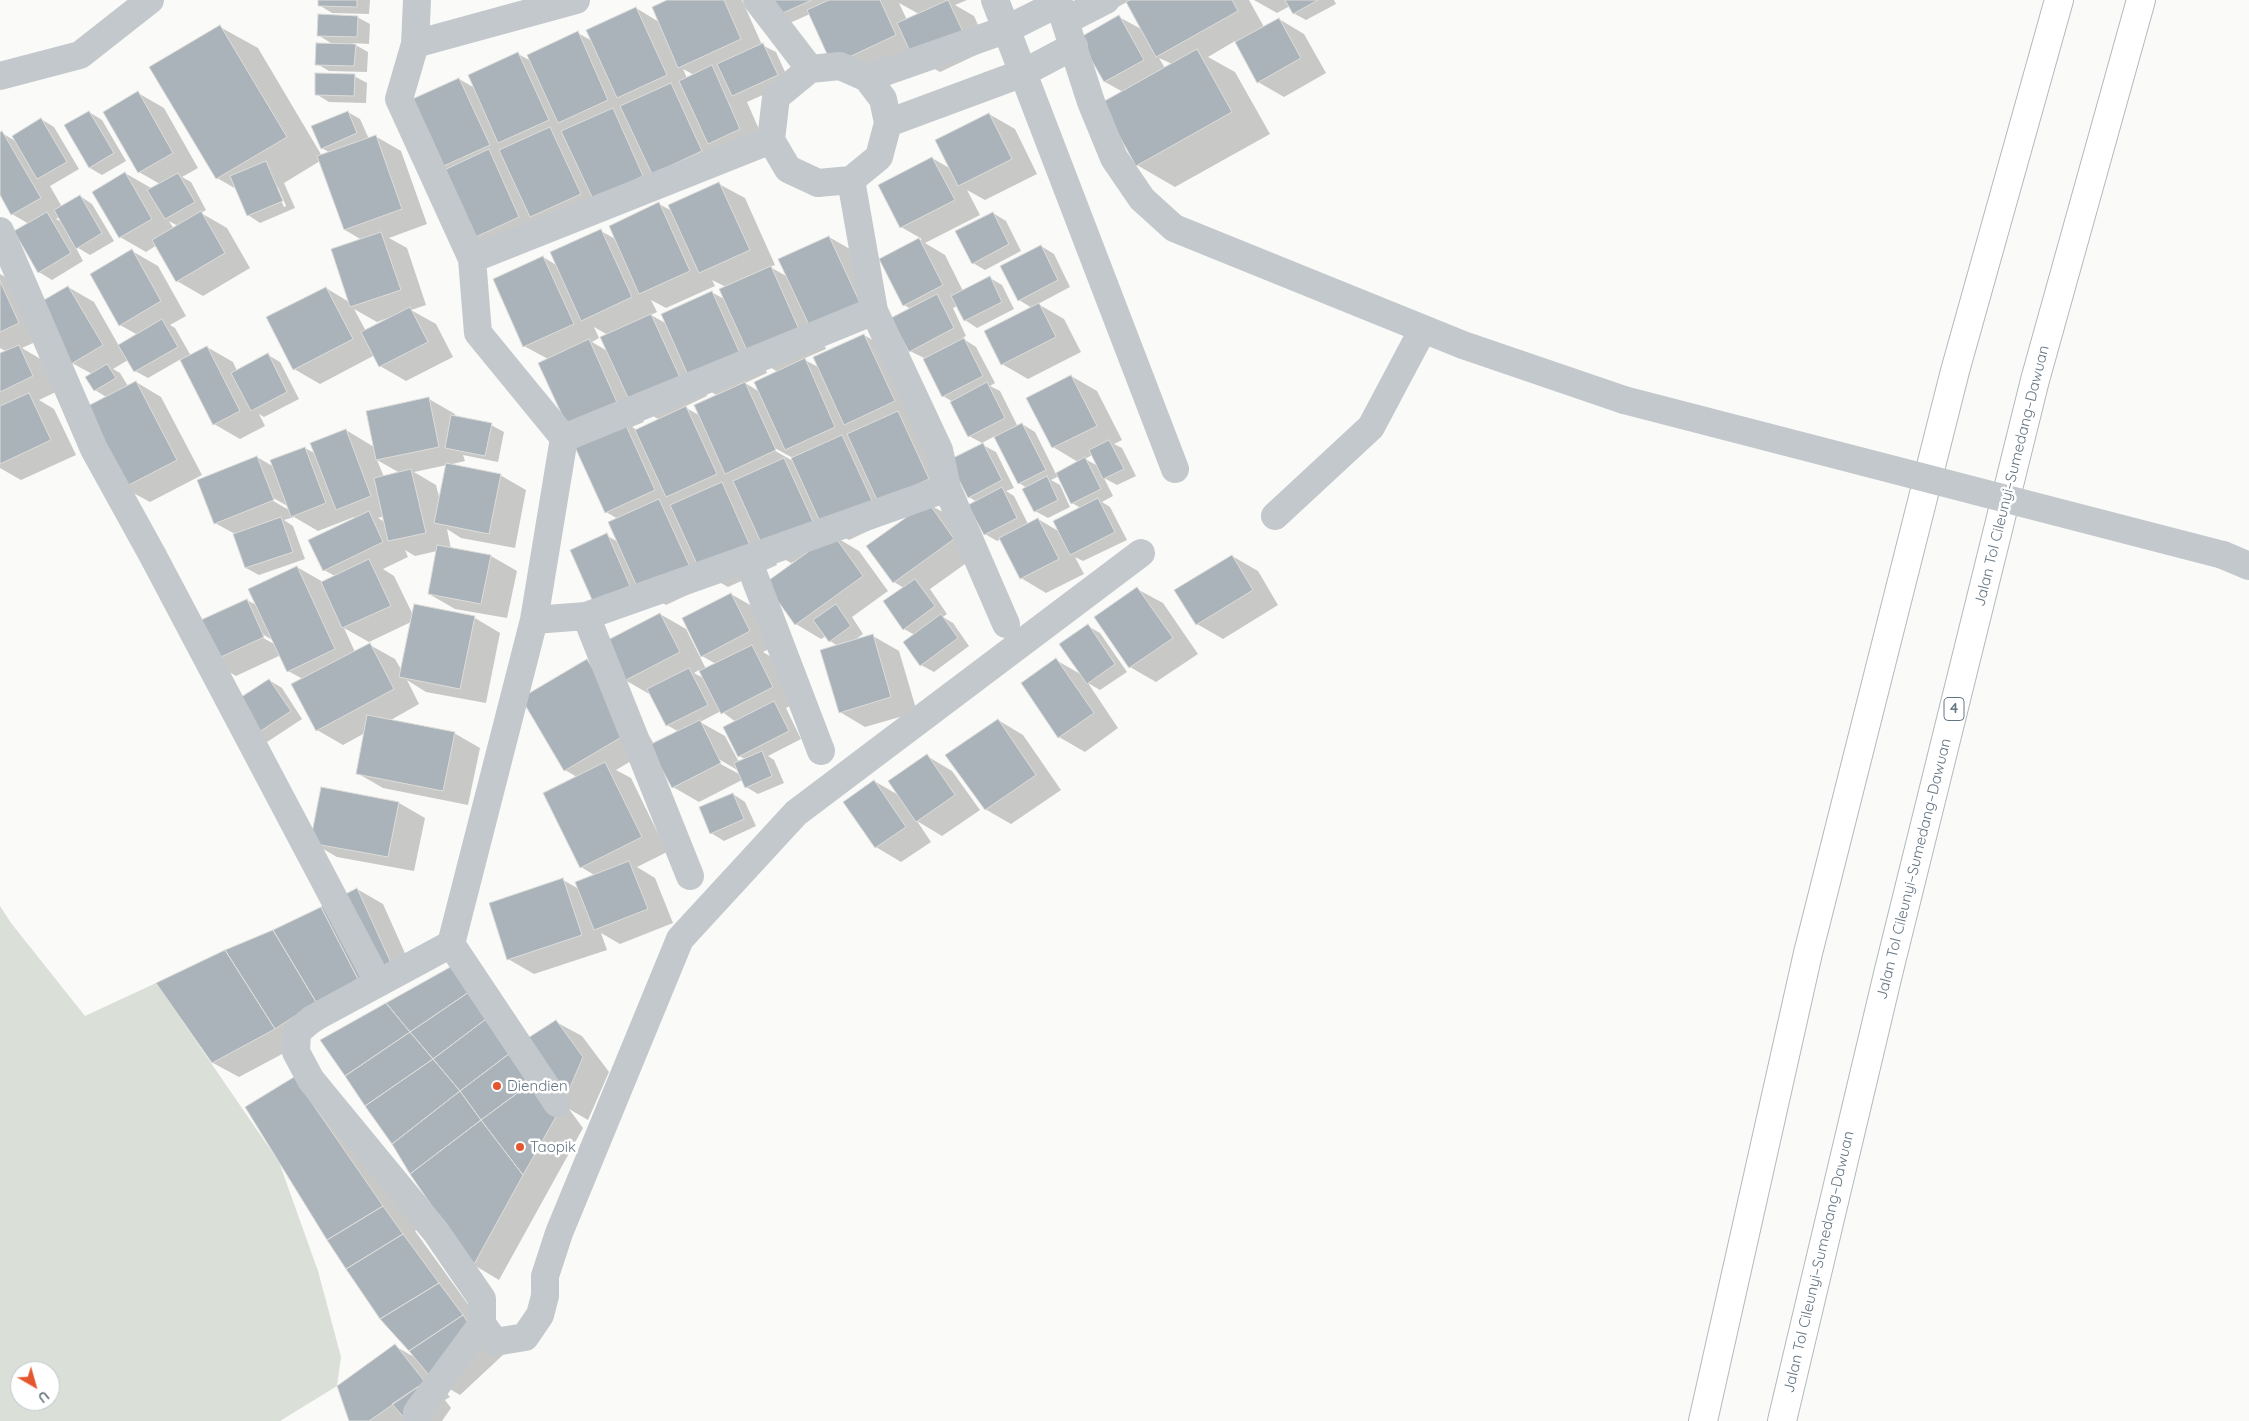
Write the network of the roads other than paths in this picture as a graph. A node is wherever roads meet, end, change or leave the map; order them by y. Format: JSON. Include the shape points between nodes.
{"nodes":[{"id":1,"x":150,"y":0,"type":"edge"},
{"id":2,"x":417,"y":0,"type":"edge"},
{"id":3,"x":576,"y":0,"type":"edge"},
{"id":4,"x":757,"y":0,"type":"edge"},
{"id":5,"x":994,"y":0,"type":"edge"},
{"id":6,"x":1106,"y":0,"type":"edge"},
{"id":7,"x":2059,"y":0,"type":"edge"},
{"id":8,"x":2141,"y":0,"type":"edge"},
{"id":9,"x":1061,"y":8,"type":"edge"},
{"id":10,"x":1005,"y":30,"type":"junction"},
{"id":11,"x":414,"y":44,"type":"junction"},
{"id":12,"x":1074,"y":46,"type":"junction"},
{"id":13,"x":810,"y":69,"type":"junction"},
{"id":14,"x":1023,"y":73,"type":"junction"},
{"id":15,"x":0,"y":76,"type":"edge"},
{"id":16,"x":867,"y":78,"type":"junction"},
{"id":17,"x":888,"y":123,"type":"junction"},
{"id":18,"x":771,"y":140,"type":"junction"},
{"id":19,"x":851,"y":180,"type":"junction"},
{"id":20,"x":0,"y":231,"type":"edge"},
{"id":21,"x":472,"y":259,"type":"junction"},
{"id":22,"x":874,"y":311,"type":"junction"},
{"id":23,"x":1423,"y":328,"type":"junction"},
{"id":24,"x":564,"y":438,"type":"junction"},
{"id":25,"x":1175,"y":469,"type":"dead end"},
{"id":26,"x":947,"y":488,"type":"junction"},
{"id":27,"x":1275,"y":516,"type":"dead end"},
{"id":28,"x":1141,"y":553,"type":"dead end"},
{"id":29,"x":748,"y":560,"type":"junction"},
{"id":30,"x":2249,"y":566,"type":"edge"},
{"id":31,"x":586,"y":616,"type":"junction"},
{"id":32,"x":534,"y":620,"type":"junction"},
{"id":33,"x":1006,"y":624,"type":"dead end"},
{"id":34,"x":822,"y":751,"type":"dead end"},
{"id":35,"x":690,"y":876,"type":"dead end"},
{"id":36,"x":451,"y":944,"type":"junction"},
{"id":37,"x":378,"y":982,"type":"junction"},
{"id":38,"x":558,"y":1104,"type":"dead end"},
{"id":39,"x":482,"y":1324,"type":"junction"},
{"id":40,"x":416,"y":1421,"type":"edge"},
{"id":41,"x":1703,"y":1421,"type":"edge"},
{"id":42,"x":1782,"y":1421,"type":"edge"}],
"edges":[{"from":1,"to":15,"type":"street","via":[[80,55]]},
{"from":2,"to":11,"type":"street"},
{"from":3,"to":11,"type":"street"},
{"from":4,"to":13,"type":"street"},
{"from":5,"to":10,"type":"street"},
{"from":6,"to":9,"type":"street"},
{"from":7,"to":41,"type":"highway","via":[[1955,371],[1808,953]]},
{"from":8,"to":42,"type":"highway","name":"Jalan Tol Cileunyi–Sumedang–Dawuan","number":"4","via":[[2035,380],[1890,964]]},
{"from":9,"to":10,"type":"street"},
{"from":9,"to":12,"type":"street"},
{"from":10,"to":14,"type":"street"},
{"from":10,"to":16,"type":"street"},
{"from":11,"to":21,"type":"street","via":[[399,99]]},
{"from":12,"to":14,"type":"street"},
{"from":12,"to":23,"type":"street","via":[[1091,102],[1114,158],[1142,200],[1174,228]]},
{"from":13,"to":16,"type":"street","via":[[840,66]]},
{"from":13,"to":18,"type":"street","via":[[776,97]]},
{"from":14,"to":17,"type":"street"},
{"from":14,"to":25,"type":"street"},
{"from":16,"to":17,"type":"street","via":[[883,99]]},
{"from":17,"to":19,"type":"street","via":[[879,157]]},
{"from":18,"to":19,"type":"street","via":[[788,169],[818,183]]},
{"from":18,"to":21,"type":"street"},
{"from":19,"to":22,"type":"street"},
{"from":20,"to":37,"type":"street","via":[[94,449]]},
{"from":21,"to":24,"type":"street","via":[[478,333]]},
{"from":22,"to":24,"type":"street"},
{"from":22,"to":26,"type":"street","via":[[938,450]]},
{"from":23,"to":27,"type":"street","via":[[1371,427]]},
{"from":23,"to":30,"type":"street","bridge":true,"via":[[1463,345],[1624,400],[2223,555]]},
{"from":24,"to":32,"type":"street"},
{"from":26,"to":29,"type":"street"},
{"from":26,"to":33,"type":"street"},
{"from":28,"to":39,"type":"street","via":[[796,813],[680,939],[559,1233],[545,1276],[545,1296],[540,1315],[525,1337],[496,1342]]},
{"from":29,"to":31,"type":"street"},
{"from":29,"to":34,"type":"street"},
{"from":31,"to":32,"type":"street"},
{"from":31,"to":35,"type":"street"},
{"from":32,"to":36,"type":"street"},
{"from":36,"to":37,"type":"street"},
{"from":36,"to":38,"type":"street"},
{"from":37,"to":39,"type":"street","via":[[312,1019],[297,1032],[296,1052],[311,1080],[441,1239],[482,1299]]},
{"from":39,"to":40,"type":"street","via":[[417,1412]]}]}
